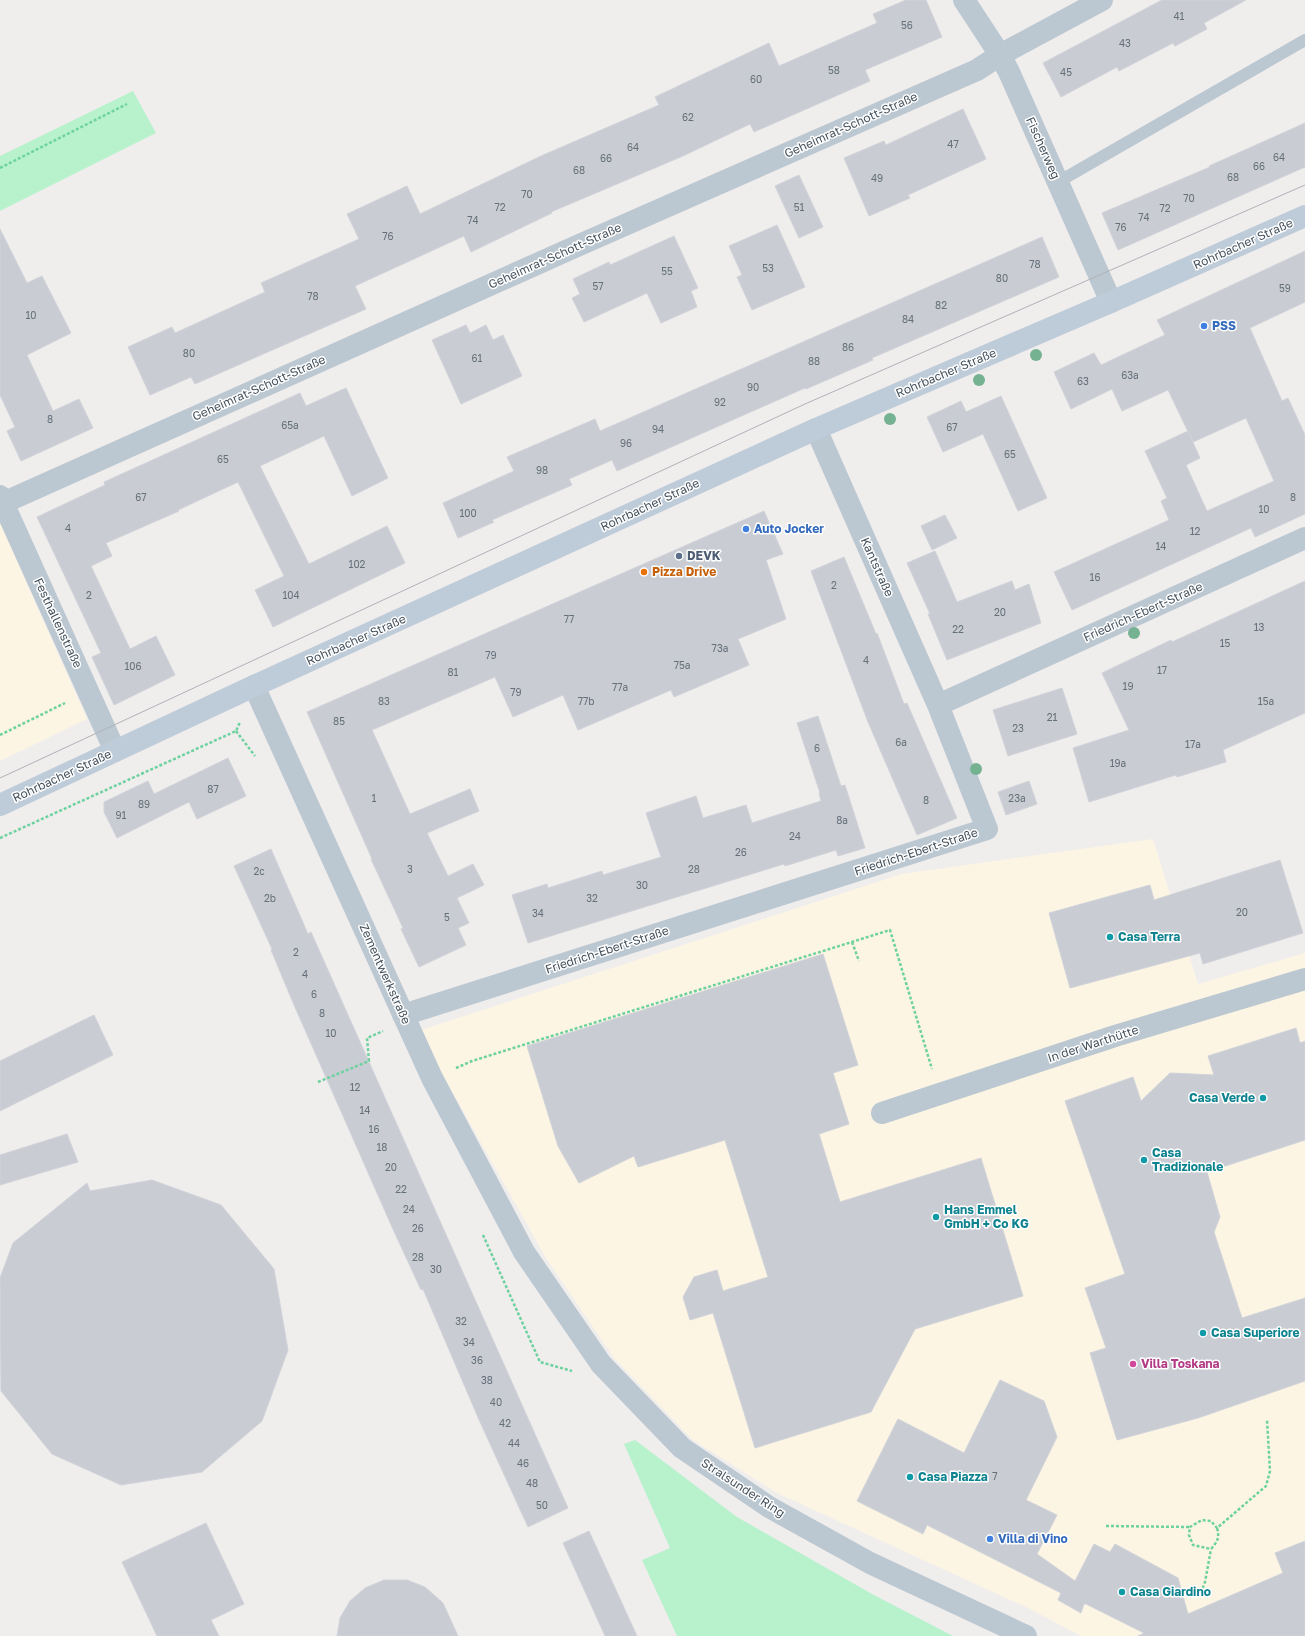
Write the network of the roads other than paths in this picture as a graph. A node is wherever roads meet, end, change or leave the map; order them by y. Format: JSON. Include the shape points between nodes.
{"nodes":[{"id":1,"x":964,"y":0,"type":"edge"},
{"id":2,"x":1102,"y":0,"type":"edge"},
{"id":3,"x":1305,"y":40,"type":"edge"},
{"id":4,"x":1000,"y":55,"type":"junction"},
{"id":5,"x":1058,"y":182,"type":"junction"},
{"id":6,"x":1305,"y":216,"type":"edge"},
{"id":7,"x":1111,"y":302,"type":"junction"},
{"id":8,"x":816,"y":429,"type":"junction"},
{"id":9,"x":2,"y":499,"type":"edge"},
{"id":10,"x":1305,"y":538,"type":"edge"},
{"id":11,"x":254,"y":686,"type":"junction"},
{"id":12,"x":938,"y":705,"type":"junction"},
{"id":13,"x":115,"y":751,"type":"junction"},
{"id":14,"x":0,"y":805,"type":"edge"},
{"id":15,"x":1305,"y":978,"type":"edge"},
{"id":16,"x":396,"y":1022,"type":"junction"},
{"id":17,"x":882,"y":1114,"type":"dead end"},
{"id":18,"x":527,"y":1257,"type":"joint"},
{"id":19,"x":1026,"y":1636,"type":"edge"}],
"edges":[{"from":1,"to":4,"type":"street","name":"Fischerweg"},
{"from":2,"to":4,"type":"street","name":"Geheimrat-Schott-Straße"},
{"from":3,"to":5,"type":"lane"},
{"from":4,"to":5,"type":"street","name":"Fischerweg"},
{"from":4,"to":9,"type":"street","name":"Geheimrat-Schott-Straße","via":[[977,70]]},
{"from":5,"to":7,"type":"street","name":"Fischerweg"},
{"from":6,"to":7,"type":"main road","name":"Rohrbacher Straße"},
{"from":7,"to":8,"type":"main road","name":"Rohrbacher Straße"},
{"from":8,"to":11,"type":"main road","name":"Rohrbacher Straße"},
{"from":8,"to":12,"type":"street","name":"Kantstraße"},
{"from":9,"to":13,"type":"street","name":"Festhallenstraße"},
{"from":10,"to":12,"type":"street","name":"Friedrich-Ebert-Straße"},
{"from":11,"to":13,"type":"main road","name":"Rohrbacher Straße"},
{"from":11,"to":16,"type":"street","name":"Zementwerkstraße"},
{"from":12,"to":16,"type":"street","name":"Friedrich-Ebert-Straße","via":[[987,829]]},
{"from":13,"to":14,"type":"main road","name":"Rohrbacher Straße"},
{"from":15,"to":17,"type":"street","name":"In der Warthütte","via":[[1115,1036]]},
{"from":16,"to":18,"type":"street","name":"Zementwerkstraße","via":[[432,1078]]},
{"from":18,"to":19,"type":"street","name":"Stralsunder Ring","via":[[601,1364],[682,1448],[768,1507],[870,1563]]}]}
